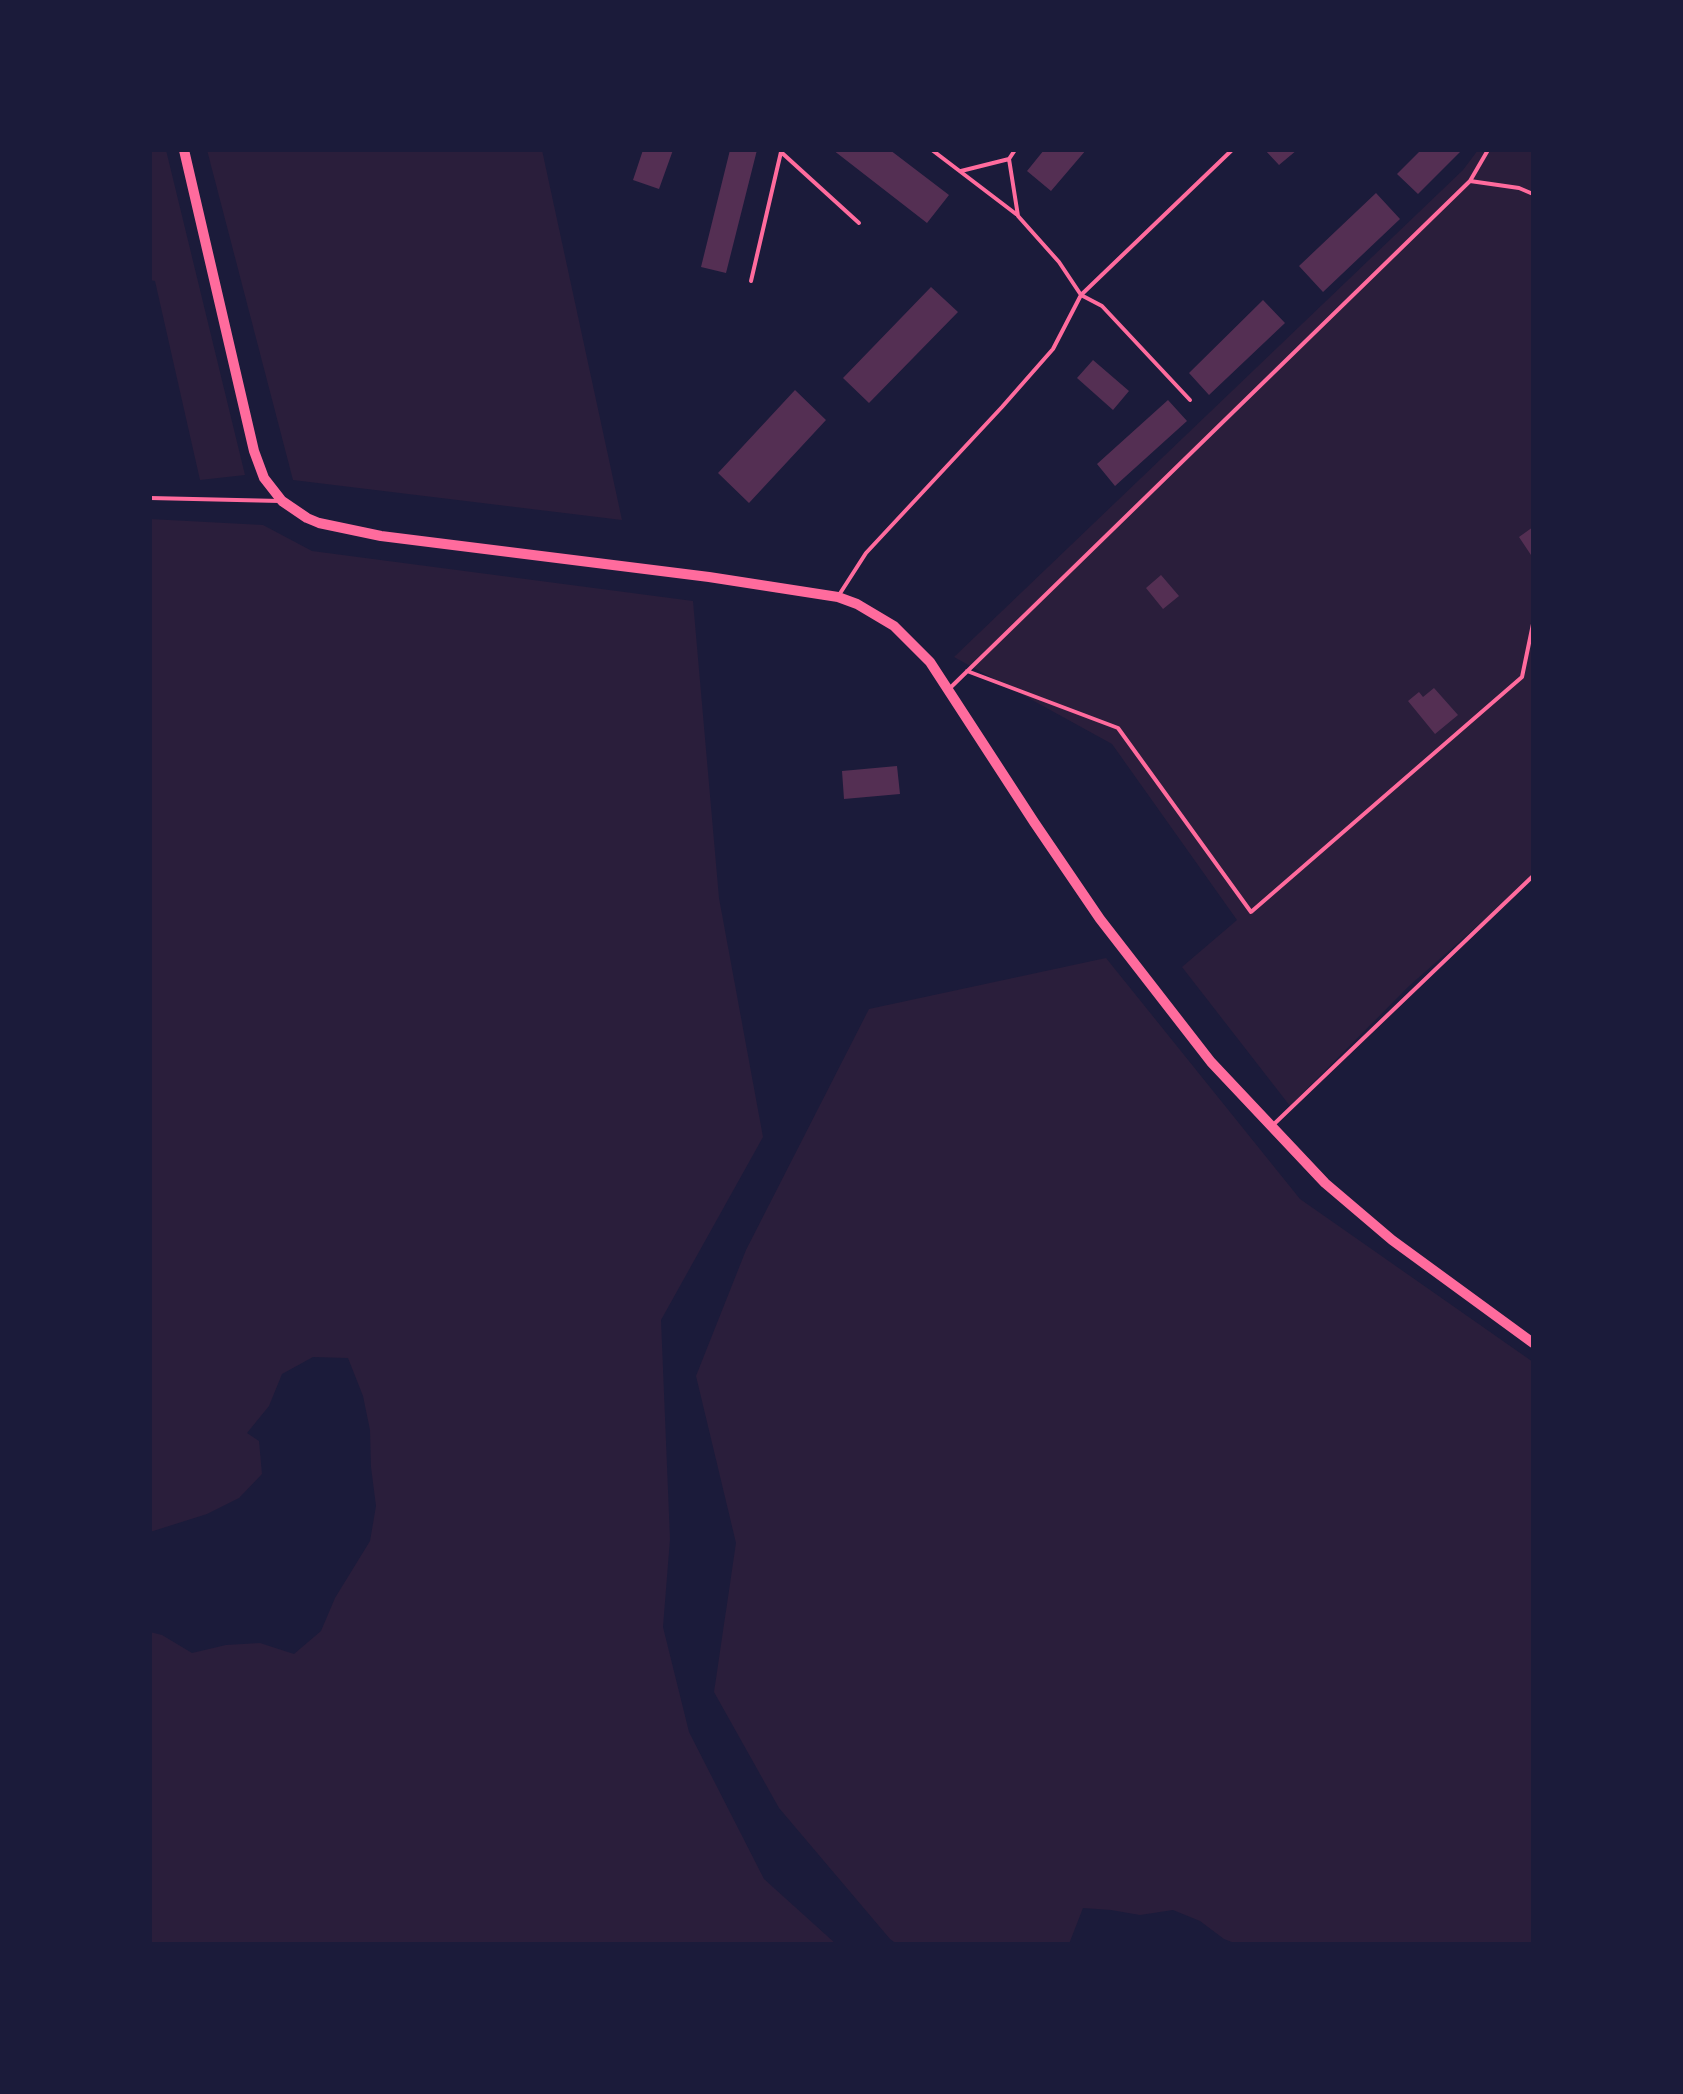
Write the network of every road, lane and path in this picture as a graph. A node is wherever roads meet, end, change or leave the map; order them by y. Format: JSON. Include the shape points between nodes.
{"nodes":[{"id":1,"x":184,"y":150,"type":"edge"},
{"id":2,"x":932,"y":150,"type":"edge"},
{"id":3,"x":1015,"y":150,"type":"edge"},
{"id":4,"x":1232,"y":150,"type":"edge"},
{"id":5,"x":1488,"y":150,"type":"edge"},
{"id":6,"x":782,"y":151,"type":"edge"},
{"id":7,"x":1009,"y":159,"type":"junction"},
{"id":8,"x":959,"y":171,"type":"junction"},
{"id":9,"x":1470,"y":181,"type":"junction"},
{"id":10,"x":1533,"y":194,"type":"edge"},
{"id":11,"x":1018,"y":216,"type":"junction"},
{"id":12,"x":859,"y":223,"type":"dead end"},
{"id":13,"x":751,"y":281,"type":"dead end"},
{"id":14,"x":1081,"y":295,"type":"junction"},
{"id":15,"x":1190,"y":400,"type":"dead end"},
{"id":16,"x":150,"y":498,"type":"edge"},
{"id":17,"x":282,"y":501,"type":"junction"},
{"id":18,"x":838,"y":597,"type":"junction"},
{"id":19,"x":1533,"y":624,"type":"edge"},
{"id":20,"x":967,"y":671,"type":"junction"},
{"id":21,"x":949,"y":689,"type":"junction"},
{"id":22,"x":1533,"y":876,"type":"edge"},
{"id":23,"x":1272,"y":1127,"type":"junction"},
{"id":24,"x":1533,"y":1343,"type":"edge"}],
"edges":[{"from":1,"to":17,"type":"street","via":[[254,451],[264,478]]},
{"from":2,"to":8,"type":"lane"},
{"from":3,"to":7,"type":"lane"},
{"from":4,"to":14,"type":"lane"},
{"from":5,"to":9,"type":"lane"},
{"from":6,"to":12,"type":"lane"},
{"from":6,"to":13,"type":"lane"},
{"from":7,"to":8,"type":"lane"},
{"from":7,"to":11,"type":"lane"},
{"from":8,"to":11,"type":"lane"},
{"from":9,"to":10,"type":"lane"},
{"from":9,"to":20,"type":"lane"},
{"from":11,"to":14,"type":"lane"},
{"from":14,"to":15,"type":"lane","via":[[1102,306]]},
{"from":14,"to":18,"type":"lane","via":[[1053,349],[866,553]]},
{"from":16,"to":17,"type":"lane"},
{"from":17,"to":18,"type":"street","via":[[307,518],[355,532]]},
{"from":18,"to":21,"type":"street","via":[[894,626]]},
{"from":19,"to":20,"type":"lane","via":[[1522,677],[1251,912],[1118,728]]},
{"from":20,"to":21,"type":"lane"},
{"from":21,"to":23,"type":"street","via":[[1100,919],[1211,1062]]},
{"from":22,"to":23,"type":"lane"},
{"from":23,"to":24,"type":"street","via":[[1325,1183],[1392,1240]]}]}
